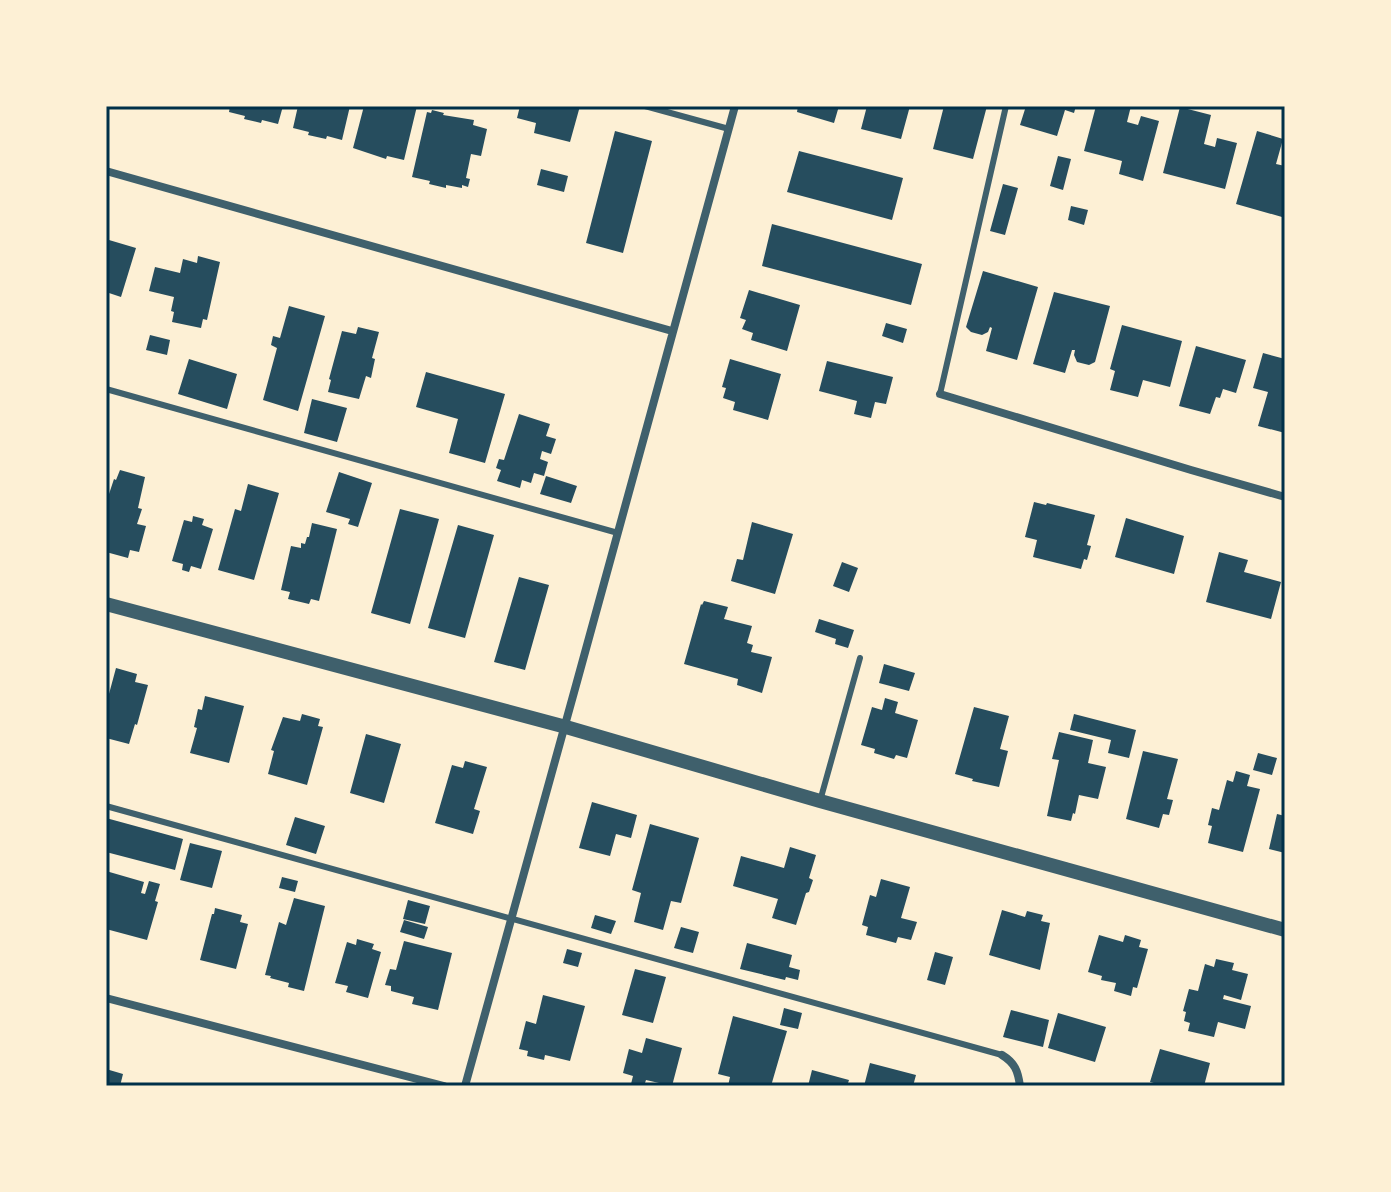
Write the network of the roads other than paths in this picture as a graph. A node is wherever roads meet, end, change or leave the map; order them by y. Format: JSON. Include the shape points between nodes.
{"nodes":[{"id":1,"x":645,"y":106,"type":"edge"},
{"id":2,"x":735,"y":106,"type":"edge"},
{"id":3,"x":1006,"y":106,"type":"edge"},
{"id":4,"x":729,"y":129,"type":"junction"},
{"id":5,"x":106,"y":171,"type":"edge"},
{"id":6,"x":672,"y":331,"type":"junction"},
{"id":7,"x":106,"y":389,"type":"edge"},
{"id":8,"x":940,"y":394,"type":"joint"},
{"id":9,"x":1285,"y":497,"type":"edge"},
{"id":10,"x":618,"y":533,"type":"junction"},
{"id":11,"x":106,"y":604,"type":"edge"},
{"id":12,"x":860,"y":658,"type":"dead end"},
{"id":13,"x":566,"y":727,"type":"junction"},
{"id":14,"x":820,"y":801,"type":"junction"},
{"id":15,"x":106,"y":806,"type":"edge"},
{"id":16,"x":512,"y":919,"type":"junction"},
{"id":17,"x":1285,"y":930,"type":"edge"},
{"id":18,"x":106,"y":998,"type":"edge"},
{"id":19,"x":1002,"y":1055,"type":"joint"},
{"id":20,"x":444,"y":1086,"type":"edge"},
{"id":21,"x":465,"y":1086,"type":"edge"},
{"id":22,"x":1020,"y":1086,"type":"edge"}],
"edges":[{"from":1,"to":4,"type":"lane"},
{"from":2,"to":4,"type":"street"},
{"from":3,"to":8,"type":"lane"},
{"from":4,"to":6,"type":"street"},
{"from":5,"to":6,"type":"street"},
{"from":6,"to":10,"type":"street"},
{"from":7,"to":10,"type":"lane"},
{"from":8,"to":9,"type":"street"},
{"from":10,"to":13,"type":"street"},
{"from":11,"to":13,"type":"street"},
{"from":12,"to":14,"type":"lane"},
{"from":13,"to":14,"type":"street"},
{"from":13,"to":16,"type":"street"},
{"from":14,"to":17,"type":"street"},
{"from":15,"to":16,"type":"lane"},
{"from":16,"to":19,"type":"lane"},
{"from":16,"to":21,"type":"street"},
{"from":18,"to":20,"type":"street"},
{"from":19,"to":22,"type":"street","via":[[1012,1061]]}]}
